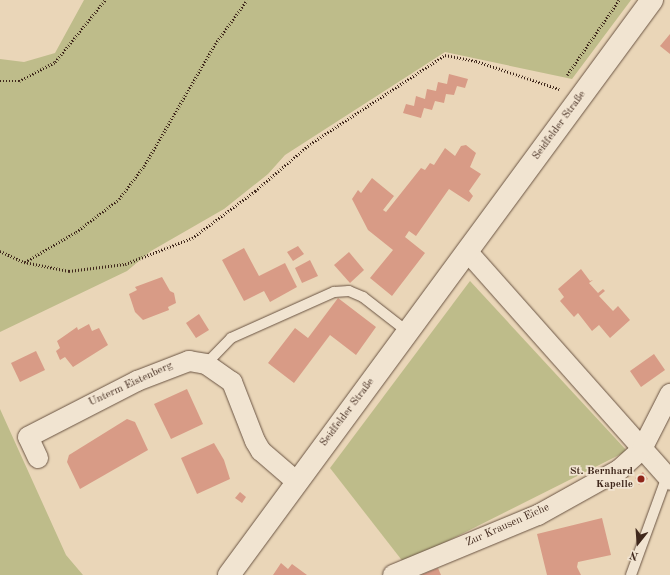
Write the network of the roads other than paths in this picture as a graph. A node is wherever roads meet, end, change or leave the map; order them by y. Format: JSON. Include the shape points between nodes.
{"nodes":[{"id":1,"x":652,"y":0,"type":"edge"},
{"id":2,"x":467,"y":251,"type":"junction"},
{"id":3,"x":408,"y":332,"type":"junction"},
{"id":4,"x":206,"y":364,"type":"junction"},
{"id":5,"x":670,"y":394,"type":"edge"},
{"id":6,"x":642,"y":449,"type":"junction"},
{"id":7,"x":38,"y":458,"type":"dead end"},
{"id":8,"x":668,"y":478,"type":"edge"},
{"id":9,"x":297,"y":482,"type":"junction"},
{"id":10,"x":229,"y":575,"type":"edge"},
{"id":11,"x":393,"y":575,"type":"edge"},
{"id":12,"x":631,"y":575,"type":"edge"}],
"edges":[{"from":1,"to":2,"type":"main road","name":"Seidfelder Straße"},
{"from":2,"to":3,"type":"main road","name":"Seidfelder Straße"},
{"from":2,"to":6,"type":"street"},
{"from":3,"to":4,"type":"lane","via":[[363,297],[349,291],[334,292],[231,338]]},
{"from":3,"to":9,"type":"main road","name":"Seidfelder Straße"},
{"from":4,"to":7,"type":"street","name":"Unterm Eistenberg","via":[[189,361],[172,365],[97,400],[28,437]]},
{"from":4,"to":9,"type":"street","name":"Unterm Eistenberg","via":[[232,382],[261,451]]},
{"from":5,"to":6,"type":"street"},
{"from":6,"to":8,"type":"street"},
{"from":6,"to":11,"type":"street","name":"Zur Krausen Eiche","via":[[619,470],[538,516]]},
{"from":8,"to":12,"type":"lane"},
{"from":9,"to":10,"type":"main road","name":"Seidfelder Straße"}]}
